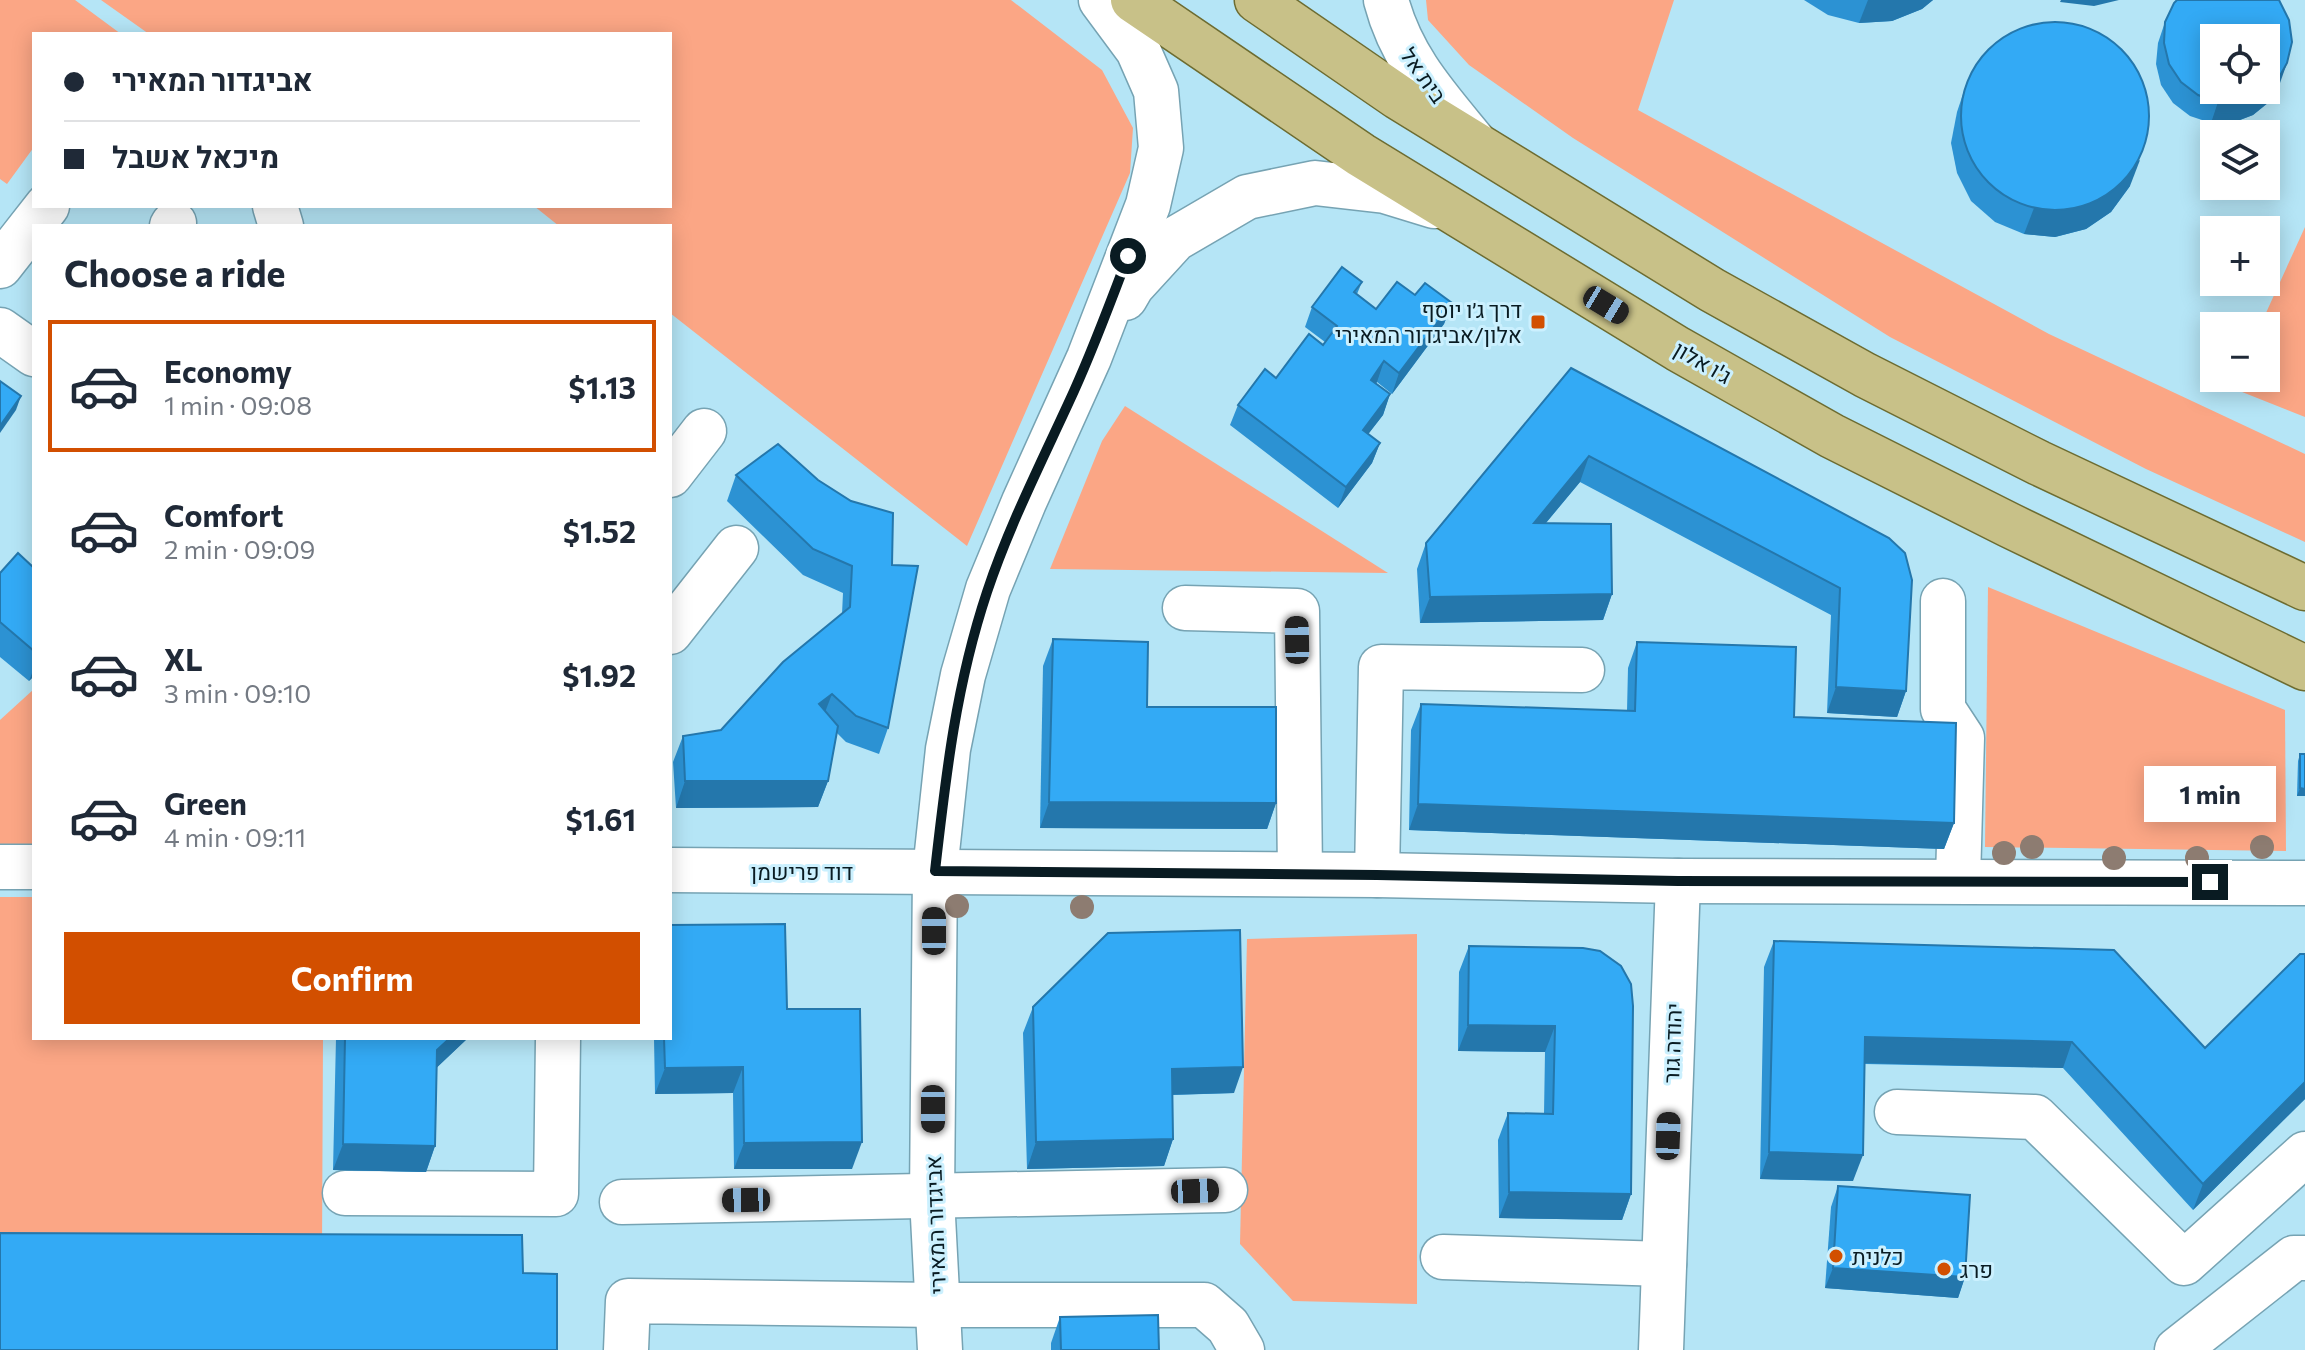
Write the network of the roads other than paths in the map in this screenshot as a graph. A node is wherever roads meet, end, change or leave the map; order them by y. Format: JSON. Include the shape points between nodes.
{"nodes":[{"id":1,"x":1101,"y":0,"type":"edge"},
{"id":2,"x":1133,"y":0,"type":"edge"},
{"id":3,"x":1257,"y":0,"type":"edge"},
{"id":4,"x":1386,"y":0,"type":"edge"},
{"id":5,"x":1474,"y":143,"type":"junction"},
{"id":6,"x":45,"y":208,"type":"edge"},
{"id":7,"x":1454,"y":212,"type":"junction"},
{"id":8,"x":33,"y":224,"type":"edge"},
{"id":9,"x":32,"y":225,"type":"edge"},
{"id":10,"x":0,"y":266,"type":"edge"},
{"id":11,"x":0,"y":330,"type":"edge"},
{"id":12,"x":32,"y":353,"type":"edge"},
{"id":13,"x":1089,"y":358,"type":"junction"},
{"id":14,"x":704,"y":431,"type":"dead end"},
{"id":15,"x":672,"y":472,"type":"edge"},
{"id":16,"x":736,"y":548,"type":"dead end"},
{"id":17,"x":2305,"y":588,"type":"edge"},
{"id":18,"x":1943,"y":601,"type":"dead end"},
{"id":19,"x":1185,"y":608,"type":"dead end"},
{"id":20,"x":672,"y":629,"type":"edge"},
{"id":21,"x":2305,"y":668,"type":"edge"},
{"id":22,"x":1582,"y":670,"type":"dead end"},
{"id":23,"x":0,"y":867,"type":"edge"},
{"id":24,"x":32,"y":867,"type":"edge"},
{"id":25,"x":672,"y":870,"type":"edge"},
{"id":26,"x":935,"y":871,"type":"junction"},
{"id":27,"x":1300,"y":874,"type":"junction"},
{"id":28,"x":1377,"y":875,"type":"junction"},
{"id":29,"x":1958,"y":880,"type":"junction"},
{"id":30,"x":1678,"y":881,"type":"junction"},
{"id":31,"x":2305,"y":883,"type":"edge"},
{"id":32,"x":558,"y":1040,"type":"edge"},
{"id":33,"x":1897,"y":1112,"type":"dead end"},
{"id":34,"x":2305,"y":1154,"type":"edge"},
{"id":35,"x":1225,"y":1190,"type":"dead end"},
{"id":36,"x":345,"y":1193,"type":"dead end"},
{"id":37,"x":932,"y":1198,"type":"junction"},
{"id":38,"x":622,"y":1202,"type":"dead end"},
{"id":39,"x":1443,"y":1257,"type":"dead end"},
{"id":40,"x":2305,"y":1258,"type":"edge"},
{"id":41,"x":1664,"y":1264,"type":"junction"},
{"id":42,"x":938,"y":1305,"type":"junction"},
{"id":43,"x":626,"y":1350,"type":"edge"},
{"id":44,"x":940,"y":1350,"type":"edge"},
{"id":45,"x":1242,"y":1350,"type":"edge"},
{"id":46,"x":1661,"y":1350,"type":"edge"},
{"id":47,"x":2177,"y":1350,"type":"edge"}],
"edges":[{"from":1,"to":13,"type":"street","name":"אביגדור המאירי","via":[[1138,50],[1156,91],[1161,148],[1148,205]]},
{"from":2,"to":7,"type":"main road","name":"ג'ו אלון"},
{"from":3,"to":5,"type":"main road"},
{"from":4,"to":5,"type":"street","name":"בית אל","via":[[1413,66]]},
{"from":5,"to":17,"type":"main road","via":[[1712,290],[1865,375]]},
{"from":6,"to":8,"type":"street"},
{"from":7,"to":13,"type":"street","name":"אביגדור המאירי","via":[[1385,191],[1315,183],[1247,197],[1175,239],[1132,286]]},
{"from":7,"to":21,"type":"main road","name":"ג'ו אלון","via":[[1832,436]]},
{"from":9,"to":10,"type":"street"},
{"from":11,"to":12,"type":"street"},
{"from":13,"to":26,"type":"street","name":"אביגדור המאירי","via":[[988,589],[948,749]]},
{"from":14,"to":15,"type":"street"},
{"from":16,"to":20,"type":"street"},
{"from":18,"to":29,"type":"street","via":[[1943,709],[1962,738]]},
{"from":19,"to":27,"type":"street","via":[[1297,611]]},
{"from":22,"to":28,"type":"street","via":[[1381,667]]},
{"from":23,"to":24,"type":"street"},
{"from":25,"to":26,"type":"street","name":"דוד פרישמן"},
{"from":26,"to":27,"type":"street","name":"דוד פרישמן"},
{"from":26,"to":37,"type":"street","name":"אביגדור המאירי"},
{"from":27,"to":28,"type":"street","name":"דוד פרישמן"},
{"from":28,"to":30,"type":"street","name":"דוד פרישמן"},
{"from":29,"to":30,"type":"street","name":"דוד פרישמן"},
{"from":29,"to":31,"type":"street","name":"דוד פרישמן"},
{"from":30,"to":41,"type":"street","name":"יהודה גור"},
{"from":32,"to":36,"type":"street","via":[[556,1194]]},
{"from":33,"to":34,"type":"street","via":[[2035,1117],[2184,1263]]},
{"from":35,"to":37,"type":"street"},
{"from":37,"to":38,"type":"street"},
{"from":37,"to":42,"type":"street","name":"אביגדור המאירי"},
{"from":39,"to":41,"type":"street"},
{"from":40,"to":47,"type":"street","via":[[2294,1258]]},
{"from":41,"to":46,"type":"street","name":"יהודה גור"},
{"from":42,"to":43,"type":"street","via":[[628,1301]]},
{"from":42,"to":44,"type":"street","name":"אביגדור המאירי"},
{"from":42,"to":45,"type":"street","via":[[1204,1305],[1228,1326]]}]}
